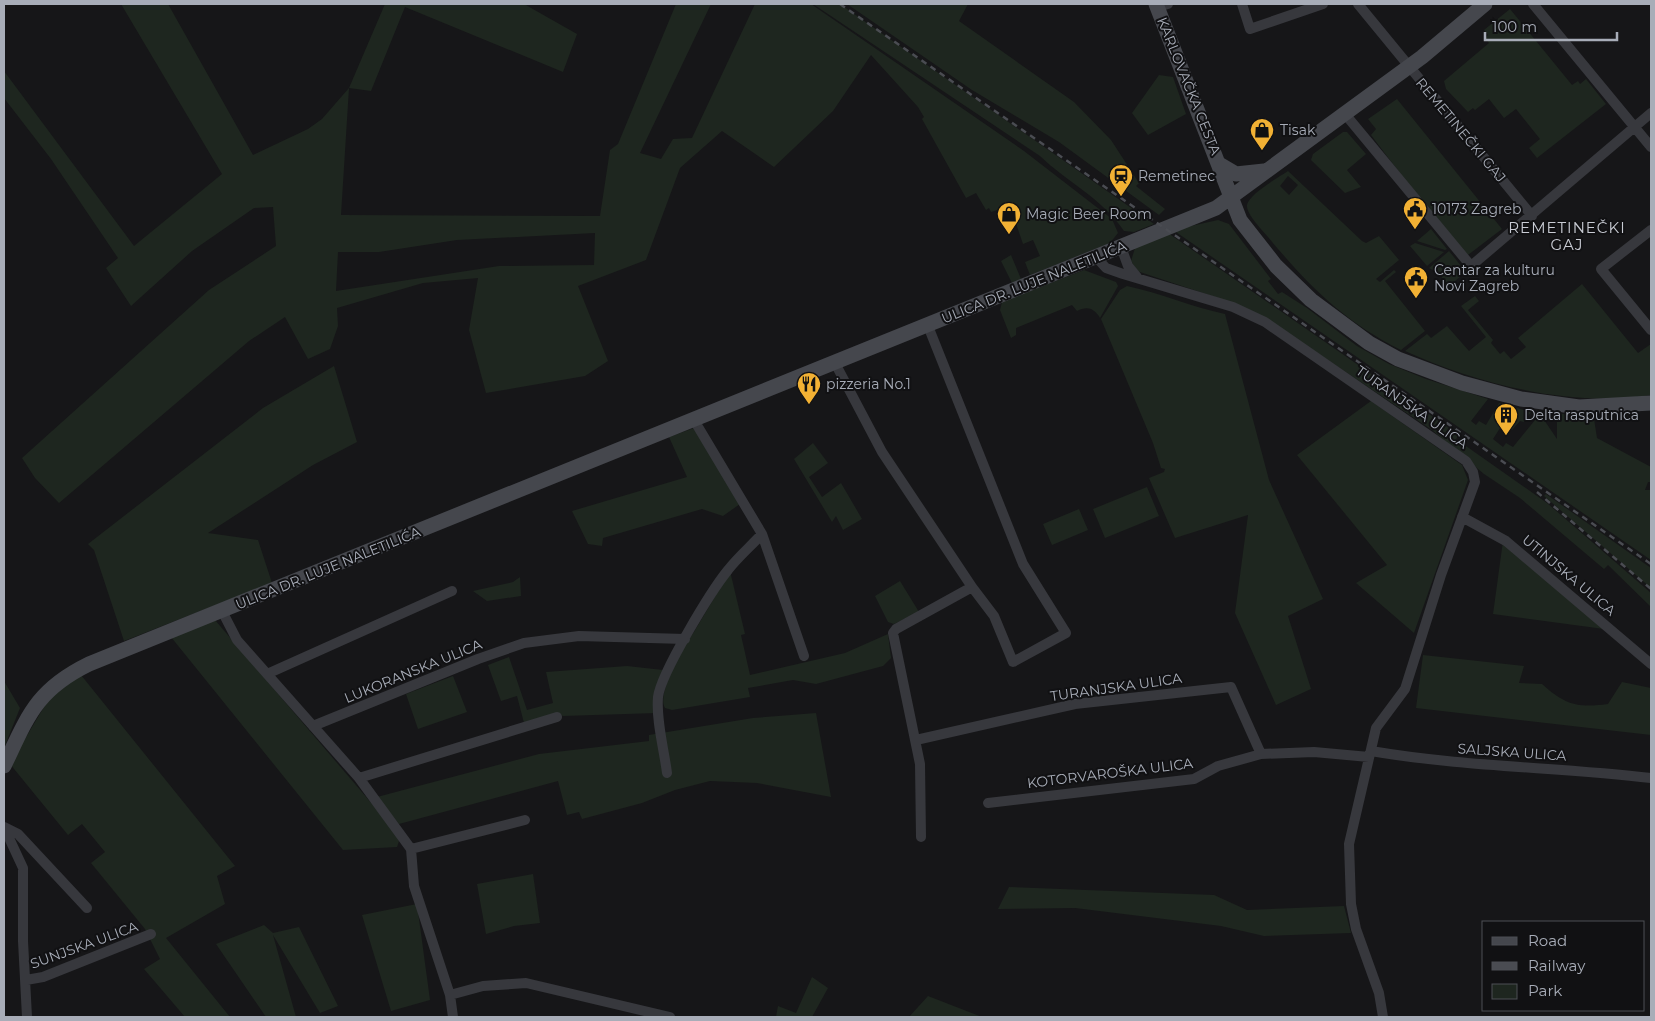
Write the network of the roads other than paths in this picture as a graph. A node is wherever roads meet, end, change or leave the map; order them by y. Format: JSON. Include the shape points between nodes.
{"nodes":[{"id":1,"x":1242,"y":4,"type":"edge"},
{"id":2,"x":1324,"y":4,"type":"edge"},
{"id":3,"x":1358,"y":4,"type":"edge"},
{"id":4,"x":1496,"y":4,"type":"edge"},
{"id":5,"x":1533,"y":4,"type":"edge"},
{"id":6,"x":1160,"y":5,"type":"edge"},
{"id":7,"x":1483,"y":6,"type":"edge"},
{"id":8,"x":1409,"y":67,"type":"junction"},
{"id":9,"x":1651,"y":113,"type":"edge"},
{"id":10,"x":1345,"y":114,"type":"junction"},
{"id":11,"x":1634,"y":126,"type":"junction"},
{"id":12,"x":1651,"y":147,"type":"edge"},
{"id":13,"x":1219,"y":164,"type":"junction"},
{"id":14,"x":1269,"y":170,"type":"junction"},
{"id":15,"x":1231,"y":198,"type":"junction"},
{"id":16,"x":1532,"y":216,"type":"junction"},
{"id":17,"x":1651,"y":230,"type":"edge"},
{"id":18,"x":1121,"y":247,"type":"junction"},
{"id":19,"x":1096,"y":257,"type":"junction"},
{"id":20,"x":1137,"y":277,"type":"junction"},
{"id":21,"x":928,"y":326,"type":"junction"},
{"id":22,"x":1651,"y":330,"type":"edge"},
{"id":23,"x":835,"y":363,"type":"junction"},
{"id":24,"x":1651,"y":403,"type":"edge"},
{"id":25,"x":694,"y":420,"type":"junction"},
{"id":26,"x":1462,"y":517,"type":"junction"},
{"id":27,"x":762,"y":534,"type":"junction"},
{"id":28,"x":972,"y":587,"type":"junction"},
{"id":29,"x":452,"y":591,"type":"dead end"},
{"id":30,"x":222,"y":611,"type":"junction"},
{"id":31,"x":685,"y":639,"type":"junction"},
{"id":32,"x":804,"y":656,"type":"dead end"},
{"id":33,"x":1651,"y":664,"type":"edge"},
{"id":34,"x":267,"y":674,"type":"junction"},
{"id":35,"x":558,"y":717,"type":"dead end"},
{"id":36,"x":313,"y":726,"type":"junction"},
{"id":37,"x":916,"y":740,"type":"junction"},
{"id":38,"x":1261,"y":754,"type":"junction"},
{"id":39,"x":1370,"y":754,"type":"junction"},
{"id":40,"x":4,"y":766,"type":"edge"},
{"id":41,"x":667,"y":773,"type":"dead end"},
{"id":42,"x":359,"y":778,"type":"junction"},
{"id":43,"x":1651,"y":778,"type":"edge"},
{"id":44,"x":988,"y":804,"type":"dead end"},
{"id":45,"x":525,"y":820,"type":"dead end"},
{"id":46,"x":4,"y":827,"type":"edge"},
{"id":47,"x":922,"y":838,"type":"dead end"},
{"id":48,"x":412,"y":849,"type":"junction"},
{"id":49,"x":87,"y":908,"type":"dead end"},
{"id":50,"x":151,"y":934,"type":"dead end"},
{"id":51,"x":26,"y":980,"type":"junction"},
{"id":52,"x":450,"y":995,"type":"junction"},
{"id":53,"x":24,"y":1015,"type":"edge"},
{"id":54,"x":453,"y":1017,"type":"edge"},
{"id":55,"x":670,"y":1017,"type":"edge"},
{"id":56,"x":1383,"y":1017,"type":"edge"}],
"edges":[{"from":1,"to":2,"type":"street","via":[[1250,29]]},
{"from":3,"to":8,"type":"street","name":"REMETINEČKI GAJ"},
{"from":4,"to":7,"type":"main road","name":"REMETINEČKI GAJ"},
{"from":5,"to":11,"type":"street"},
{"from":6,"to":13,"type":"main road","name":"KARLOVAČKA CESTA"},
{"from":7,"to":8,"type":"main road","name":"REMETINEČKI GAJ"},
{"from":8,"to":10,"type":"main road","name":"REMETINEČKI GAJ"},
{"from":8,"to":16,"type":"street","name":"REMETINEČKI GAJ"},
{"from":9,"to":11,"type":"street"},
{"from":10,"to":14,"type":"main road","name":"REMETINEČKI GAJ"},
{"from":10,"to":16,"type":"street","via":[[1470,266]]},
{"from":11,"to":12,"type":"street"},
{"from":11,"to":16,"type":"street"},
{"from":13,"to":14,"type":"main road","via":[[1236,174]]},
{"from":13,"to":15,"type":"main road","name":"KARLOVAČKA CESTA"},
{"from":14,"to":15,"type":"main road","name":"REMETINEČKI GAJ"},
{"from":15,"to":18,"type":"main road","name":"ULICA DR. LUJE NALETILIĆA","via":[[1216,208]]},
{"from":15,"to":24,"type":"main road","name":"KARLOVAČKA CESTA","via":[[1242,224],[1295,285],[1346,327],[1398,359],[1453,380],[1521,398],[1579,407]]},
{"from":17,"to":22,"type":"street","via":[[1601,269]]},
{"from":18,"to":19,"type":"main road","name":"ULICA DR. LUJE NALETILIĆA"},
{"from":18,"to":20,"type":"street","via":[[1128,266]]},
{"from":19,"to":20,"type":"street","name":"TURANJSKA ULICA","via":[[1106,268]]},
{"from":19,"to":21,"type":"main road","name":"ULICA DR. LUJE NALETILIĆA"},
{"from":20,"to":26,"type":"street","name":"TURANJSKA ULICA","via":[[1233,307],[1265,322],[1466,461],[1475,482]]},
{"from":21,"to":23,"type":"main road","name":"ULICA DR. LUJE NALETILIĆA"},
{"from":21,"to":28,"type":"street","via":[[1023,564],[1066,633],[1013,662],[994,616]]},
{"from":23,"to":25,"type":"main road","name":"ULICA DR. LUJE NALETILIĆA"},
{"from":23,"to":28,"type":"street","via":[[882,452]]},
{"from":25,"to":27,"type":"street"},
{"from":25,"to":30,"type":"main road","name":"ULICA DR. LUJE NALETILIĆA"},
{"from":26,"to":33,"type":"street","name":"UTINJSKA ULICA","via":[[1506,541]]},
{"from":26,"to":39,"type":"street","name":"TURANJSKA ULICA","via":[[1405,689],[1376,728]]},
{"from":27,"to":31,"type":"street","via":[[728,570]]},
{"from":27,"to":32,"type":"street"},
{"from":28,"to":37,"type":"street","via":[[893,633]]},
{"from":29,"to":34,"type":"street"},
{"from":30,"to":34,"type":"street","via":[[237,640]]},
{"from":30,"to":40,"type":"main road","name":"ULICA DR. LUJE NALETILIĆA","via":[[89,664],[58,681],[33,708]]},
{"from":31,"to":36,"type":"street","name":"LUKORANSKA ULICA","via":[[578,636],[524,643]]},
{"from":31,"to":41,"type":"street","via":[[658,697]]},
{"from":34,"to":36,"type":"street"},
{"from":35,"to":42,"type":"street"},
{"from":36,"to":42,"type":"street"},
{"from":37,"to":38,"type":"street","name":"TURANJSKA ULICA","via":[[1075,704],[1231,686]]},
{"from":37,"to":47,"type":"street","via":[[920,764]]},
{"from":38,"to":39,"type":"street"},
{"from":38,"to":44,"type":"street","name":"KOTORVAROŠKA ULICA","via":[[1218,766],[1194,779]]},
{"from":39,"to":43,"type":"street","name":"SALJSKA ULICA"},
{"from":39,"to":56,"type":"street","name":"TURANJSKA ULICA","via":[[1349,844],[1350,904],[1379,993]]},
{"from":42,"to":48,"type":"street"},
{"from":45,"to":48,"type":"street"},
{"from":46,"to":49,"type":"street","via":[[18,834]]},
{"from":46,"to":51,"type":"street","via":[[23,868]]},
{"from":48,"to":52,"type":"street","via":[[414,886]]},
{"from":50,"to":51,"type":"street","name":"SUNJSKA ULICA","via":[[43,977]]},
{"from":51,"to":53,"type":"street"},
{"from":52,"to":54,"type":"street"},
{"from":52,"to":55,"type":"street","via":[[483,986],[526,983]]}]}
